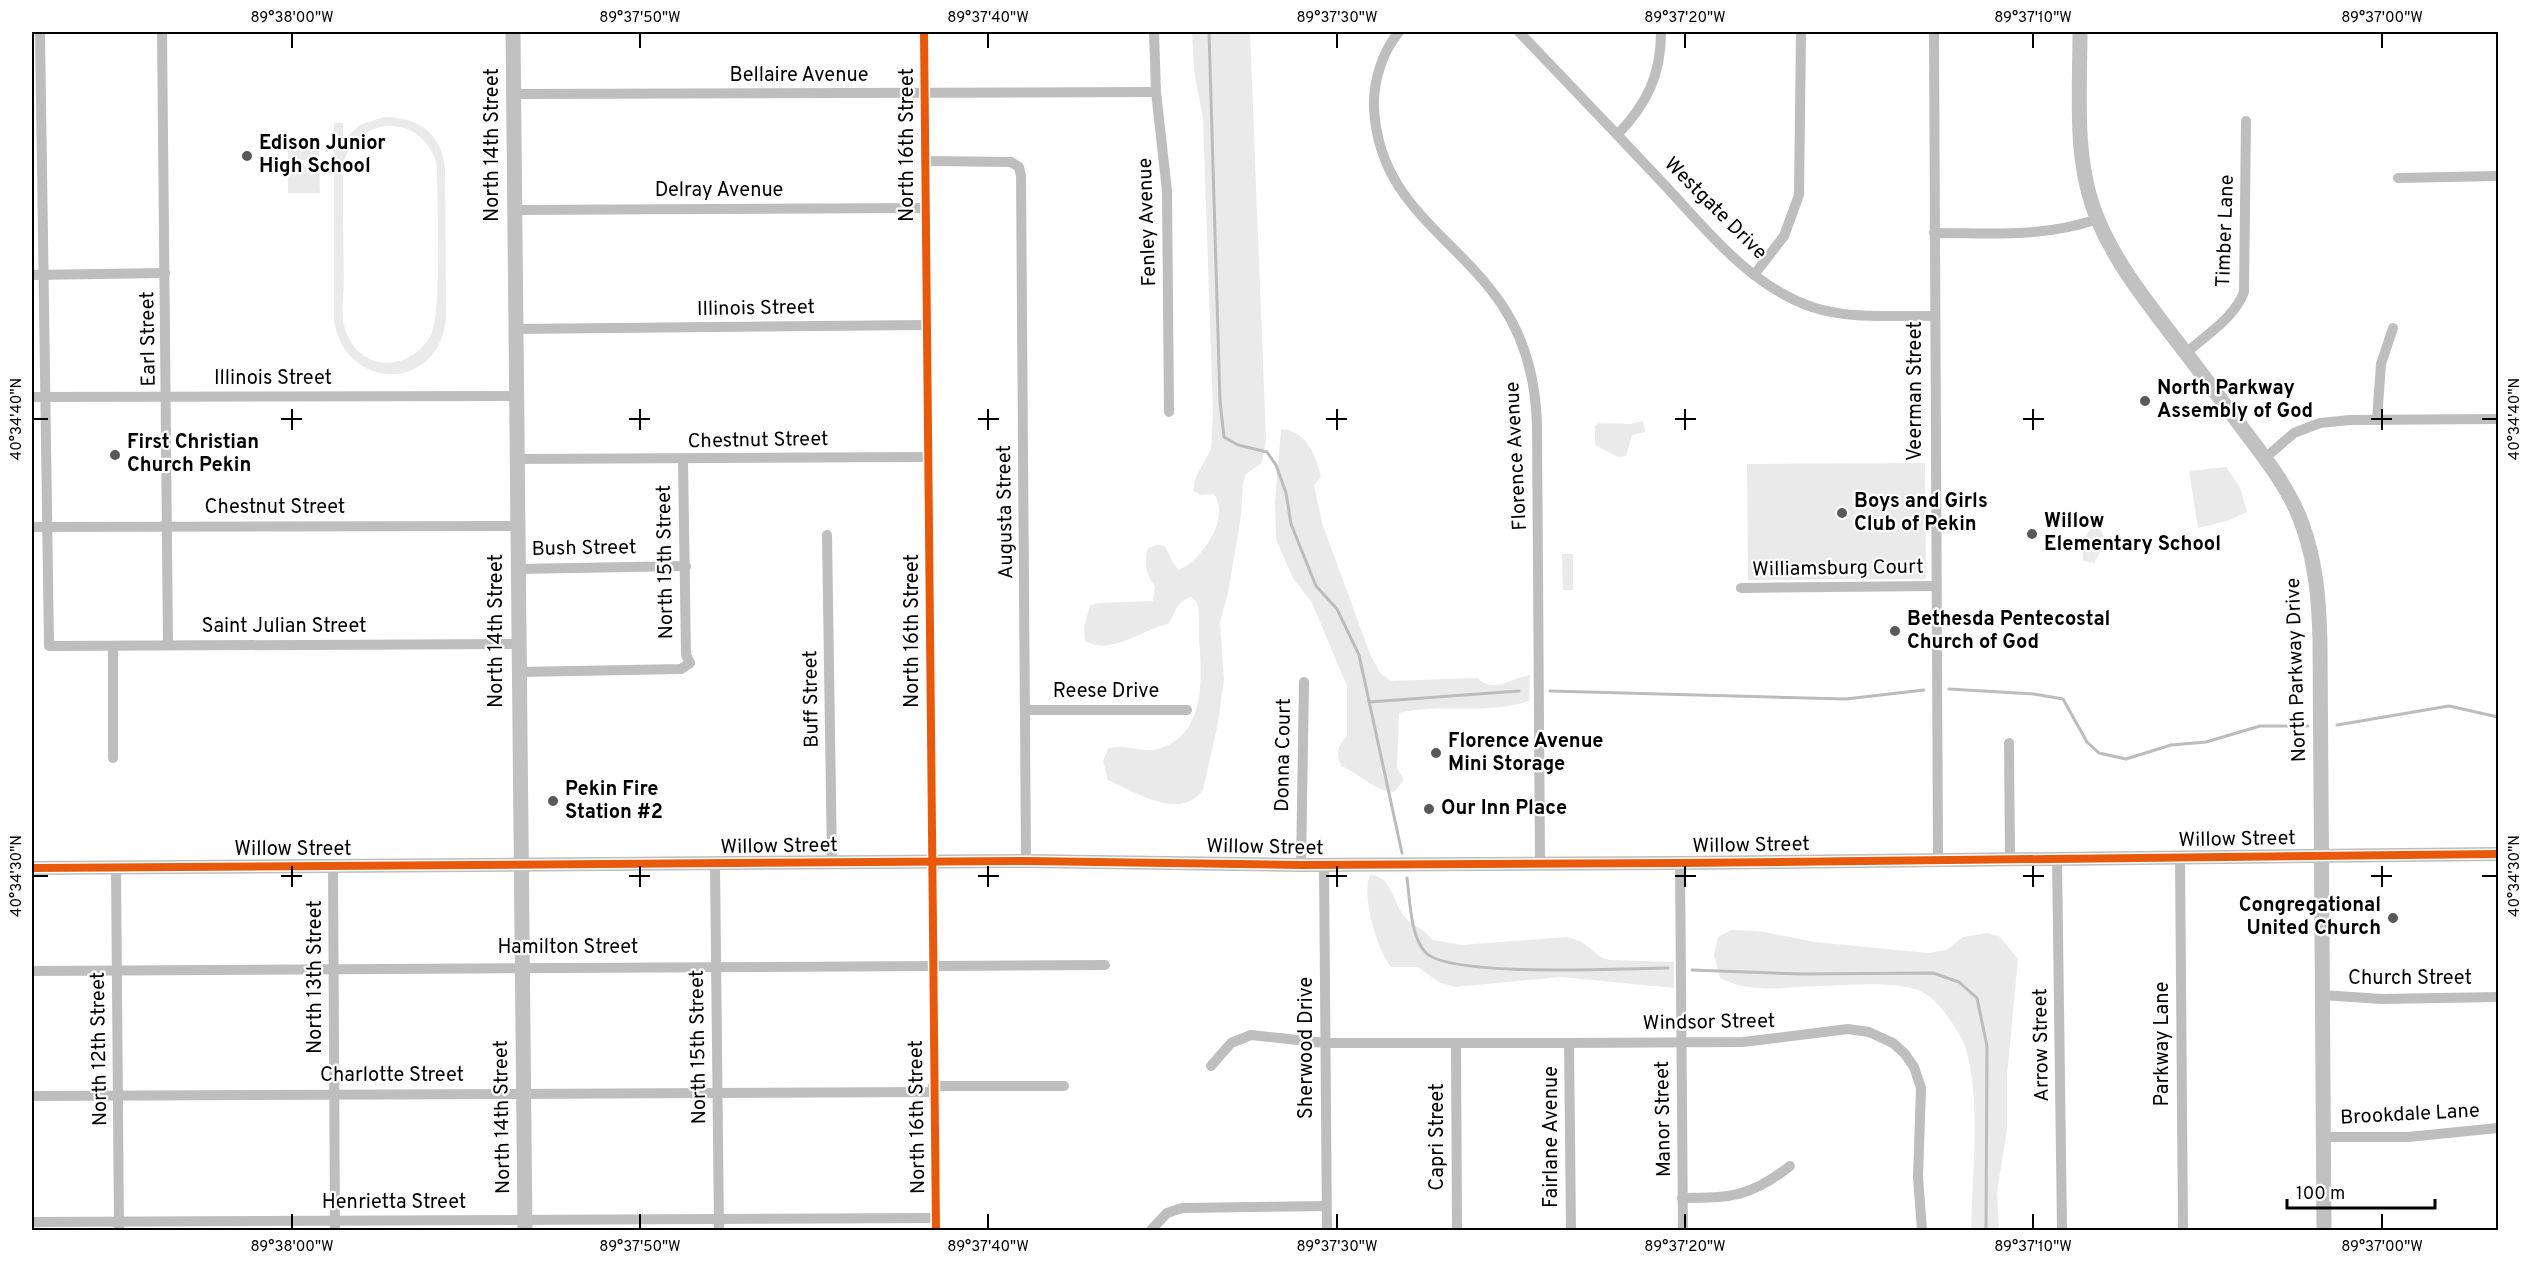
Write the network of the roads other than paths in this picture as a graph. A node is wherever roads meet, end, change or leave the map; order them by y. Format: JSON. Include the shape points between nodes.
{"nodes":[{"id":1,"x":40,"y":32,"type":"edge"},
{"id":2,"x":162,"y":32,"type":"edge"},
{"id":3,"x":513,"y":32,"type":"edge"},
{"id":4,"x":924,"y":32,"type":"edge"},
{"id":5,"x":1154,"y":32,"type":"edge"},
{"id":6,"x":1399,"y":32,"type":"edge"},
{"id":7,"x":1519,"y":32,"type":"edge"},
{"id":8,"x":1661,"y":32,"type":"edge"},
{"id":9,"x":1801,"y":32,"type":"edge"},
{"id":10,"x":1934,"y":32,"type":"edge"},
{"id":11,"x":2080,"y":32,"type":"edge"},
{"id":12,"x":1156,"y":92,"type":"junction"},
{"id":13,"x":924,"y":93,"type":"junction"},
{"id":14,"x":514,"y":94,"type":"junction"},
{"id":15,"x":2246,"y":121,"type":"dead end"},
{"id":16,"x":1617,"y":135,"type":"junction"},
{"id":17,"x":925,"y":161,"type":"junction"},
{"id":18,"x":2499,"y":176,"type":"edge"},
{"id":19,"x":2398,"y":178,"type":"dead end"},
{"id":20,"x":925,"y":208,"type":"junction"},
{"id":21,"x":514,"y":210,"type":"junction"},
{"id":22,"x":2098,"y":219,"type":"junction"},
{"id":23,"x":1934,"y":233,"type":"junction"},
{"id":24,"x":165,"y":273,"type":"junction"},
{"id":25,"x":32,"y":275,"type":"edge"},
{"id":26,"x":45,"y":275,"type":"junction"},
{"id":27,"x":1754,"y":275,"type":"junction"},
{"id":28,"x":1934,"y":316,"type":"junction"},
{"id":29,"x":927,"y":325,"type":"junction"},
{"id":30,"x":2393,"y":328,"type":"dead end"},
{"id":31,"x":514,"y":329,"type":"junction"},
{"id":32,"x":2186,"y":353,"type":"junction"},
{"id":33,"x":515,"y":396,"type":"junction"},
{"id":34,"x":32,"y":398,"type":"edge"},
{"id":35,"x":46,"y":398,"type":"junction"},
{"id":36,"x":168,"y":398,"type":"junction"},
{"id":37,"x":1169,"y":412,"type":"dead end"},
{"id":38,"x":2499,"y":419,"type":"edge"},
{"id":39,"x":2377,"y":420,"type":"junction"},
{"id":40,"x":928,"y":457,"type":"junction"},
{"id":41,"x":2265,"y":458,"type":"junction"},
{"id":42,"x":517,"y":459,"type":"junction"},
{"id":43,"x":683,"y":460,"type":"junction"},
{"id":44,"x":168,"y":525,"type":"junction"},
{"id":45,"x":518,"y":526,"type":"junction"},
{"id":46,"x":32,"y":527,"type":"edge"},
{"id":47,"x":49,"y":527,"type":"junction"},
{"id":48,"x":827,"y":535,"type":"dead end"},
{"id":49,"x":686,"y":566,"type":"junction"},
{"id":50,"x":518,"y":569,"type":"junction"},
{"id":51,"x":1936,"y":586,"type":"junction"},
{"id":52,"x":1741,"y":588,"type":"dead end"},
{"id":53,"x":519,"y":644,"type":"junction"},
{"id":54,"x":168,"y":645,"type":"junction"},
{"id":55,"x":113,"y":646,"type":"junction"},
{"id":56,"x":519,"y":672,"type":"junction"},
{"id":57,"x":1304,"y":682,"type":"dead end"},
{"id":58,"x":1025,"y":710,"type":"junction"},
{"id":59,"x":1187,"y":710,"type":"dead end"},
{"id":60,"x":2009,"y":743,"type":"dead end"},
{"id":61,"x":113,"y":758,"type":"dead end"},
{"id":62,"x":2499,"y":854,"type":"edge"},
{"id":63,"x":2322,"y":856,"type":"junction"},
{"id":64,"x":2180,"y":857,"type":"junction"},
{"id":65,"x":2057,"y":858,"type":"junction"},
{"id":66,"x":1938,"y":859,"type":"junction"},
{"id":67,"x":2010,"y":859,"type":"junction"},
{"id":68,"x":1026,"y":861,"type":"junction"},
{"id":69,"x":832,"y":862,"type":"junction"},
{"id":70,"x":931,"y":862,"type":"junction"},
{"id":71,"x":1540,"y":863,"type":"junction"},
{"id":72,"x":1680,"y":863,"type":"junction"},
{"id":73,"x":715,"y":864,"type":"junction"},
{"id":74,"x":519,"y":865,"type":"junction"},
{"id":75,"x":1301,"y":865,"type":"junction"},
{"id":76,"x":1324,"y":865,"type":"junction"},
{"id":77,"x":116,"y":867,"type":"junction"},
{"id":78,"x":333,"y":867,"type":"junction"},
{"id":79,"x":32,"y":868,"type":"edge"},
{"id":80,"x":932,"y":965,"type":"junction"},
{"id":81,"x":1105,"y":965,"type":"dead end"},
{"id":82,"x":522,"y":966,"type":"junction"},
{"id":83,"x":716,"y":966,"type":"junction"},
{"id":84,"x":333,"y":968,"type":"junction"},
{"id":85,"x":32,"y":970,"type":"edge"},
{"id":86,"x":117,"y":970,"type":"junction"},
{"id":87,"x":2322,"y":995,"type":"junction"},
{"id":88,"x":2499,"y":997,"type":"edge"},
{"id":89,"x":1681,"y":1042,"type":"junction"},
{"id":90,"x":1325,"y":1043,"type":"junction"},
{"id":91,"x":1456,"y":1043,"type":"junction"},
{"id":92,"x":1569,"y":1043,"type":"junction"},
{"id":93,"x":1211,"y":1066,"type":"dead end"},
{"id":94,"x":1064,"y":1086,"type":"dead end"},
{"id":95,"x":933,"y":1089,"type":"junction"},
{"id":96,"x":718,"y":1093,"type":"junction"},
{"id":97,"x":119,"y":1095,"type":"junction"},
{"id":98,"x":335,"y":1095,"type":"junction"},
{"id":99,"x":523,"y":1095,"type":"junction"},
{"id":100,"x":32,"y":1096,"type":"edge"},
{"id":101,"x":2499,"y":1128,"type":"edge"},
{"id":102,"x":2323,"y":1137,"type":"junction"},
{"id":103,"x":1790,"y":1166,"type":"dead end"},
{"id":104,"x":1682,"y":1198,"type":"junction"},
{"id":105,"x":1326,"y":1206,"type":"junction"},
{"id":106,"x":936,"y":1218,"type":"junction"},
{"id":107,"x":32,"y":1222,"type":"edge"},
{"id":108,"x":525,"y":1225,"type":"edge"},
{"id":109,"x":719,"y":1225,"type":"edge"},
{"id":110,"x":119,"y":1226,"type":"edge"},
{"id":111,"x":335,"y":1226,"type":"edge"},
{"id":112,"x":936,"y":1230,"type":"edge"},
{"id":113,"x":1152,"y":1230,"type":"edge"},
{"id":114,"x":1326,"y":1230,"type":"edge"},
{"id":115,"x":1457,"y":1230,"type":"edge"},
{"id":116,"x":1571,"y":1230,"type":"edge"},
{"id":117,"x":1683,"y":1230,"type":"edge"},
{"id":118,"x":1922,"y":1230,"type":"edge"},
{"id":119,"x":2062,"y":1230,"type":"edge"},
{"id":120,"x":2182,"y":1230,"type":"edge"},
{"id":121,"x":2324,"y":1230,"type":"edge"}],
"edges":[{"from":1,"to":26,"type":"street"},
{"from":2,"to":24,"type":"street","name":"Earl Street"},
{"from":3,"to":14,"type":"main road","name":"North 14th Street"},
{"from":4,"to":13,"type":"street","name":"North 16th Street"},
{"from":5,"to":12,"type":"street","name":"Fenley Avenue"},
{"from":6,"to":71,"type":"street","name":"Florence Avenue","via":[[1385,54],[1376,82],[1375,128],[1381,155],[1405,197],[1483,279],[1502,305],[1520,339],[1533,382],[1538,426]]},
{"from":7,"to":16,"type":"street","name":"Westgate Drive"},
{"from":8,"to":16,"type":"street","via":[[1660,60],[1653,87]]},
{"from":9,"to":27,"type":"street","via":[[1799,195],[1784,236]]},
{"from":10,"to":23,"type":"street","name":"Veerman Street"},
{"from":11,"to":22,"type":"main road","name":"North Parkway Drive","via":[[2082,151]]},
{"from":12,"to":13,"type":"street","name":"Bellaire Avenue"},
{"from":12,"to":37,"type":"street","name":"Fenley Avenue","via":[[1167,182]]},
{"from":13,"to":14,"type":"street","name":"Bellaire Avenue"},
{"from":13,"to":17,"type":"street","name":"North 16th Street"},
{"from":14,"to":21,"type":"main road","name":"North 14th Street"},
{"from":15,"to":32,"type":"street","name":"Timber Lane","via":[[2244,292],[2228,315]]},
{"from":16,"to":27,"type":"street","name":"Westgate Drive"},
{"from":17,"to":20,"type":"street","name":"North 16th Street"},
{"from":17,"to":58,"type":"street","name":"Augusta Street","via":[[1015,164],[1021,176]]},
{"from":18,"to":19,"type":"street"},
{"from":20,"to":21,"type":"street","name":"Delray Avenue"},
{"from":20,"to":29,"type":"street","name":"North 16th Street"},
{"from":21,"to":31,"type":"main road","name":"North 14th Street"},
{"from":22,"to":23,"type":"street","via":[[2069,229],[2035,234]]},
{"from":22,"to":32,"type":"main road","name":"North Parkway Drive","via":[[2122,268]]},
{"from":23,"to":28,"type":"street","name":"Veerman Street"},
{"from":24,"to":26,"type":"street"},
{"from":24,"to":36,"type":"street","name":"Earl Street"},
{"from":25,"to":26,"type":"street"},
{"from":26,"to":35,"type":"street"},
{"from":27,"to":28,"type":"street","name":"Westgate Drive","via":[[1789,298],[1832,313]]},
{"from":28,"to":51,"type":"street","name":"Veerman Street"},
{"from":29,"to":31,"type":"street","name":"Illinois Street"},
{"from":29,"to":40,"type":"street","name":"North 16th Street"},
{"from":30,"to":39,"type":"street","via":[[2381,364]]},
{"from":31,"to":33,"type":"main road","name":"North 14th Street"},
{"from":32,"to":41,"type":"main road","name":"North Parkway Drive"},
{"from":33,"to":36,"type":"street","name":"Illinois Street"},
{"from":33,"to":42,"type":"main road","name":"North 14th Street"},
{"from":34,"to":35,"type":"street","name":"Illinois Street"},
{"from":35,"to":36,"type":"street","name":"Illinois Street"},
{"from":35,"to":47,"type":"street"},
{"from":36,"to":44,"type":"street","name":"Earl Street"},
{"from":38,"to":39,"type":"street"},
{"from":39,"to":41,"type":"street","via":[[2310,426],[2294,433]]},
{"from":40,"to":43,"type":"street","name":"Chestnut Street"},
{"from":40,"to":70,"type":"street","name":"North 16th Street"},
{"from":41,"to":63,"type":"main road","name":"North Parkway Drive","via":[[2301,521],[2316,578]]},
{"from":42,"to":43,"type":"street","name":"Chestnut Street"},
{"from":42,"to":45,"type":"main road","name":"North 14th Street"},
{"from":43,"to":49,"type":"street","name":"North 15th Street"},
{"from":44,"to":45,"type":"street","name":"Chestnut Street"},
{"from":44,"to":47,"type":"street","name":"Chestnut Street"},
{"from":44,"to":54,"type":"street","name":"Earl Street"},
{"from":45,"to":50,"type":"main road","name":"North 14th Street"},
{"from":46,"to":47,"type":"street","name":"Chestnut Street"},
{"from":47,"to":55,"type":"street","name":"Saint Julian Street","via":[[49,646]]},
{"from":48,"to":69,"type":"street","name":"Buff Street"},
{"from":49,"to":50,"type":"street","name":"Bush Street"},
{"from":49,"to":56,"type":"street","name":"North 15th Street","via":[[686,655],[690,663],[681,669]]},
{"from":50,"to":53,"type":"main road","name":"North 14th Street"},
{"from":51,"to":52,"type":"street","name":"Williamsburg Court"},
{"from":51,"to":66,"type":"street","name":"Veerman Street"},
{"from":53,"to":54,"type":"street","name":"Saint Julian Street"},
{"from":53,"to":56,"type":"main road","name":"North 14th Street"},
{"from":54,"to":55,"type":"street","name":"Saint Julian Street"},
{"from":55,"to":61,"type":"street"},
{"from":56,"to":74,"type":"main road","name":"North 14th Street"},
{"from":57,"to":75,"type":"street","name":"Donna Court"},
{"from":58,"to":59,"type":"street","name":"Reese Drive"},
{"from":58,"to":68,"type":"street","name":"Augusta Street"},
{"from":60,"to":67,"type":"street"},
{"from":62,"to":63,"type":"street","name":"Willow Street"},
{"from":63,"to":64,"type":"street","name":"Willow Street"},
{"from":63,"to":87,"type":"main road","name":"North Parkway Drive"},
{"from":64,"to":65,"type":"street","name":"Willow Street"},
{"from":64,"to":120,"type":"street","name":"Parkway Lane"},
{"from":65,"to":67,"type":"street","name":"Willow Street"},
{"from":65,"to":119,"type":"street","name":"Arrow Street"},
{"from":66,"to":67,"type":"street","name":"Willow Street"},
{"from":66,"to":72,"type":"street","name":"Willow Street"},
{"from":68,"to":70,"type":"street","name":"Willow Street"},
{"from":68,"to":75,"type":"street","name":"Willow Street"},
{"from":69,"to":70,"type":"street","name":"Willow Street"},
{"from":69,"to":73,"type":"street","name":"Willow Street"},
{"from":70,"to":80,"type":"street","name":"North 16th Street"},
{"from":71,"to":72,"type":"street","name":"Willow Street"},
{"from":71,"to":76,"type":"street","name":"Willow Street"},
{"from":72,"to":89,"type":"street","name":"Manor Street"},
{"from":73,"to":74,"type":"street","name":"Willow Street"},
{"from":73,"to":83,"type":"street","name":"North 15th Street"},
{"from":74,"to":78,"type":"street","name":"Willow Street"},
{"from":74,"to":82,"type":"main road","name":"North 14th Street"},
{"from":75,"to":76,"type":"street","name":"Willow Street"},
{"from":76,"to":90,"type":"street","name":"Sherwood Drive"},
{"from":77,"to":78,"type":"street","name":"Willow Street"},
{"from":77,"to":79,"type":"street","name":"Willow Street"},
{"from":77,"to":86,"type":"street","name":"North 12th Street"},
{"from":78,"to":84,"type":"street","name":"North 13th Street"},
{"from":80,"to":81,"type":"street","name":"Hamilton Street"},
{"from":80,"to":83,"type":"street","name":"Hamilton Street"},
{"from":80,"to":95,"type":"street","name":"North 16th Street"},
{"from":82,"to":83,"type":"street","name":"Hamilton Street"},
{"from":82,"to":84,"type":"street","name":"Hamilton Street"},
{"from":82,"to":99,"type":"main road","name":"North 14th Street"},
{"from":83,"to":96,"type":"street","name":"North 15th Street"},
{"from":84,"to":86,"type":"street","name":"Hamilton Street"},
{"from":84,"to":98,"type":"street","name":"North 13th Street"},
{"from":85,"to":86,"type":"street","name":"Hamilton Street"},
{"from":86,"to":97,"type":"street","name":"North 12th Street"},
{"from":87,"to":88,"type":"street","name":"Church Street","via":[[2382,999]]},
{"from":87,"to":102,"type":"main road","name":"North Parkway Drive"},
{"from":89,"to":92,"type":"street","name":"Windsor Street"},
{"from":89,"to":104,"type":"street","name":"Manor Street"},
{"from":89,"to":118,"type":"street","name":"Windsor Street","via":[[1767,1041],[1853,1029],[1878,1035],[1899,1047],[1914,1067],[1922,1095],[1918,1177]]},
{"from":90,"to":91,"type":"street","name":"Windsor Street"},
{"from":90,"to":93,"type":"street","name":"Windsor Street","via":[[1246,1036],[1231,1042]]},
{"from":90,"to":105,"type":"street","name":"Sherwood Drive"},
{"from":91,"to":92,"type":"street","name":"Windsor Street"},
{"from":91,"to":115,"type":"street","name":"Capri Street"},
{"from":92,"to":116,"type":"street","name":"Fairlane Avenue"},
{"from":94,"to":95,"type":"street","name":"Charlotte Street"},
{"from":95,"to":96,"type":"street","name":"Charlotte Street"},
{"from":95,"to":106,"type":"street","name":"North 16th Street"},
{"from":96,"to":99,"type":"street","name":"Charlotte Street"},
{"from":96,"to":109,"type":"street","name":"North 15th Street"},
{"from":97,"to":98,"type":"street","name":"Charlotte Street"},
{"from":97,"to":100,"type":"street","name":"Charlotte Street"},
{"from":97,"to":110,"type":"street","name":"North 12th Street"},
{"from":98,"to":99,"type":"street","name":"Charlotte Street"},
{"from":98,"to":111,"type":"street","name":"North 13th Street"},
{"from":99,"to":108,"type":"main road","name":"North 14th Street"},
{"from":101,"to":102,"type":"street","name":"Brookdale Lane","via":[[2408,1137]]},
{"from":102,"to":121,"type":"main road","name":"North Parkway Drive"},
{"from":103,"to":104,"type":"street","via":[[1754,1191],[1727,1197]]},
{"from":104,"to":117,"type":"street","name":"Manor Street"},
{"from":105,"to":113,"type":"street","via":[[1189,1207],[1167,1213]]},
{"from":105,"to":114,"type":"street","name":"Sherwood Drive"},
{"from":106,"to":109,"type":"street","name":"Henrietta Street"},
{"from":106,"to":112,"type":"street","name":"North 16th Street"},
{"from":107,"to":110,"type":"street","name":"Henrietta Street"},
{"from":108,"to":109,"type":"street","name":"Henrietta Street"},
{"from":108,"to":111,"type":"street","name":"Henrietta Street"},
{"from":110,"to":111,"type":"street","name":"Henrietta Street"}]}
